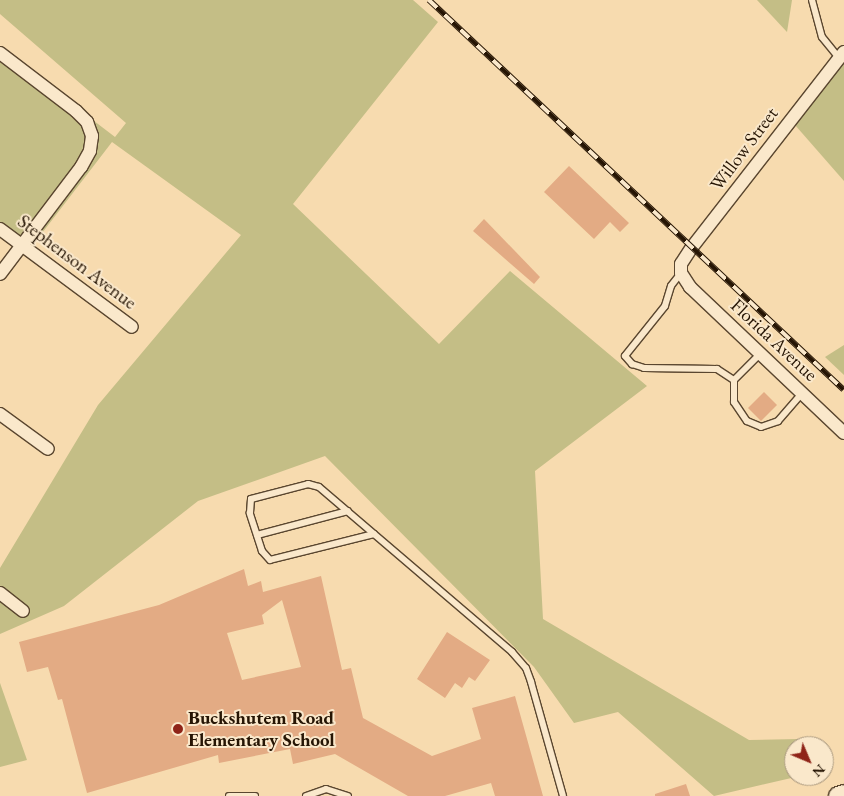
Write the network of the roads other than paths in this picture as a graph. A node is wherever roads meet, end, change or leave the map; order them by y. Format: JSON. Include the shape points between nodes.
{"nodes":[{"id":1,"x":812,"y":0,"type":"edge"},
{"id":2,"x":0,"y":52,"type":"edge"},
{"id":3,"x":842,"y":55,"type":"edge"},
{"id":4,"x":0,"y":229,"type":"edge"},
{"id":5,"x":22,"y":245,"type":"junction"},
{"id":6,"x":681,"y":273,"type":"junction"},
{"id":7,"x":0,"y":274,"type":"edge"},
{"id":8,"x":132,"y":326,"type":"dead end"},
{"id":9,"x":760,"y":353,"type":"junction"},
{"id":10,"x":734,"y":380,"type":"junction"},
{"id":11,"x":802,"y":393,"type":"junction"},
{"id":12,"x":0,"y":414,"type":"edge"},
{"id":13,"x":844,"y":432,"type":"edge"},
{"id":14,"x":48,"y":449,"type":"dead end"},
{"id":15,"x":348,"y":511,"type":"junction"},
{"id":16,"x":374,"y":534,"type":"junction"},
{"id":17,"x":257,"y":535,"type":"junction"},
{"id":18,"x":0,"y":593,"type":"edge"},
{"id":19,"x":23,"y":611,"type":"dead end"},
{"id":20,"x":844,"y":794,"type":"edge"},
{"id":21,"x":229,"y":796,"type":"edge"},
{"id":22,"x":256,"y":796,"type":"edge"},
{"id":23,"x":306,"y":796,"type":"edge"},
{"id":24,"x":348,"y":796,"type":"edge"},
{"id":25,"x":563,"y":796,"type":"edge"},
{"id":26,"x":838,"y":796,"type":"edge"}],
"edges":[{"from":1,"to":3,"type":"lane","via":[[822,37]]},
{"from":2,"to":5,"type":"street","via":[[76,111],[91,133],[90,151],[81,167]]},
{"from":3,"to":6,"type":"street","name":"Willow Street","via":[[692,247],[681,264]]},
{"from":4,"to":5,"type":"street","name":"Stephenson Avenue"},
{"from":5,"to":7,"type":"street"},
{"from":5,"to":8,"type":"street","name":"Stephenson Avenue"},
{"from":6,"to":9,"type":"street","name":"Florida Avenue","via":[[690,287]]},
{"from":6,"to":10,"type":"lane","via":[[671,286],[664,306],[625,356],[632,364],[644,368],[716,369]]},
{"from":9,"to":10,"type":"lane"},
{"from":9,"to":11,"type":"street","name":"Florida Avenue"},
{"from":10,"to":11,"type":"lane","via":[[734,402],[748,421],[760,427],[778,421]]},
{"from":11,"to":13,"type":"street","name":"Florida Avenue"},
{"from":12,"to":14,"type":"street"},
{"from":15,"to":16,"type":"lane"},
{"from":15,"to":17,"type":"lane"},
{"from":15,"to":17,"type":"lane","via":[[319,487],[308,484],[251,499],[250,513]]},
{"from":16,"to":17,"type":"lane","via":[[270,560],[262,551]]},
{"from":16,"to":25,"type":"lane","via":[[512,652],[526,668]]},
{"from":18,"to":19,"type":"street"},
{"from":20,"to":26,"type":"main road"},
{"from":21,"to":22,"type":"lane"},
{"from":23,"to":24,"type":"lane","via":[[326,788]]}]}
